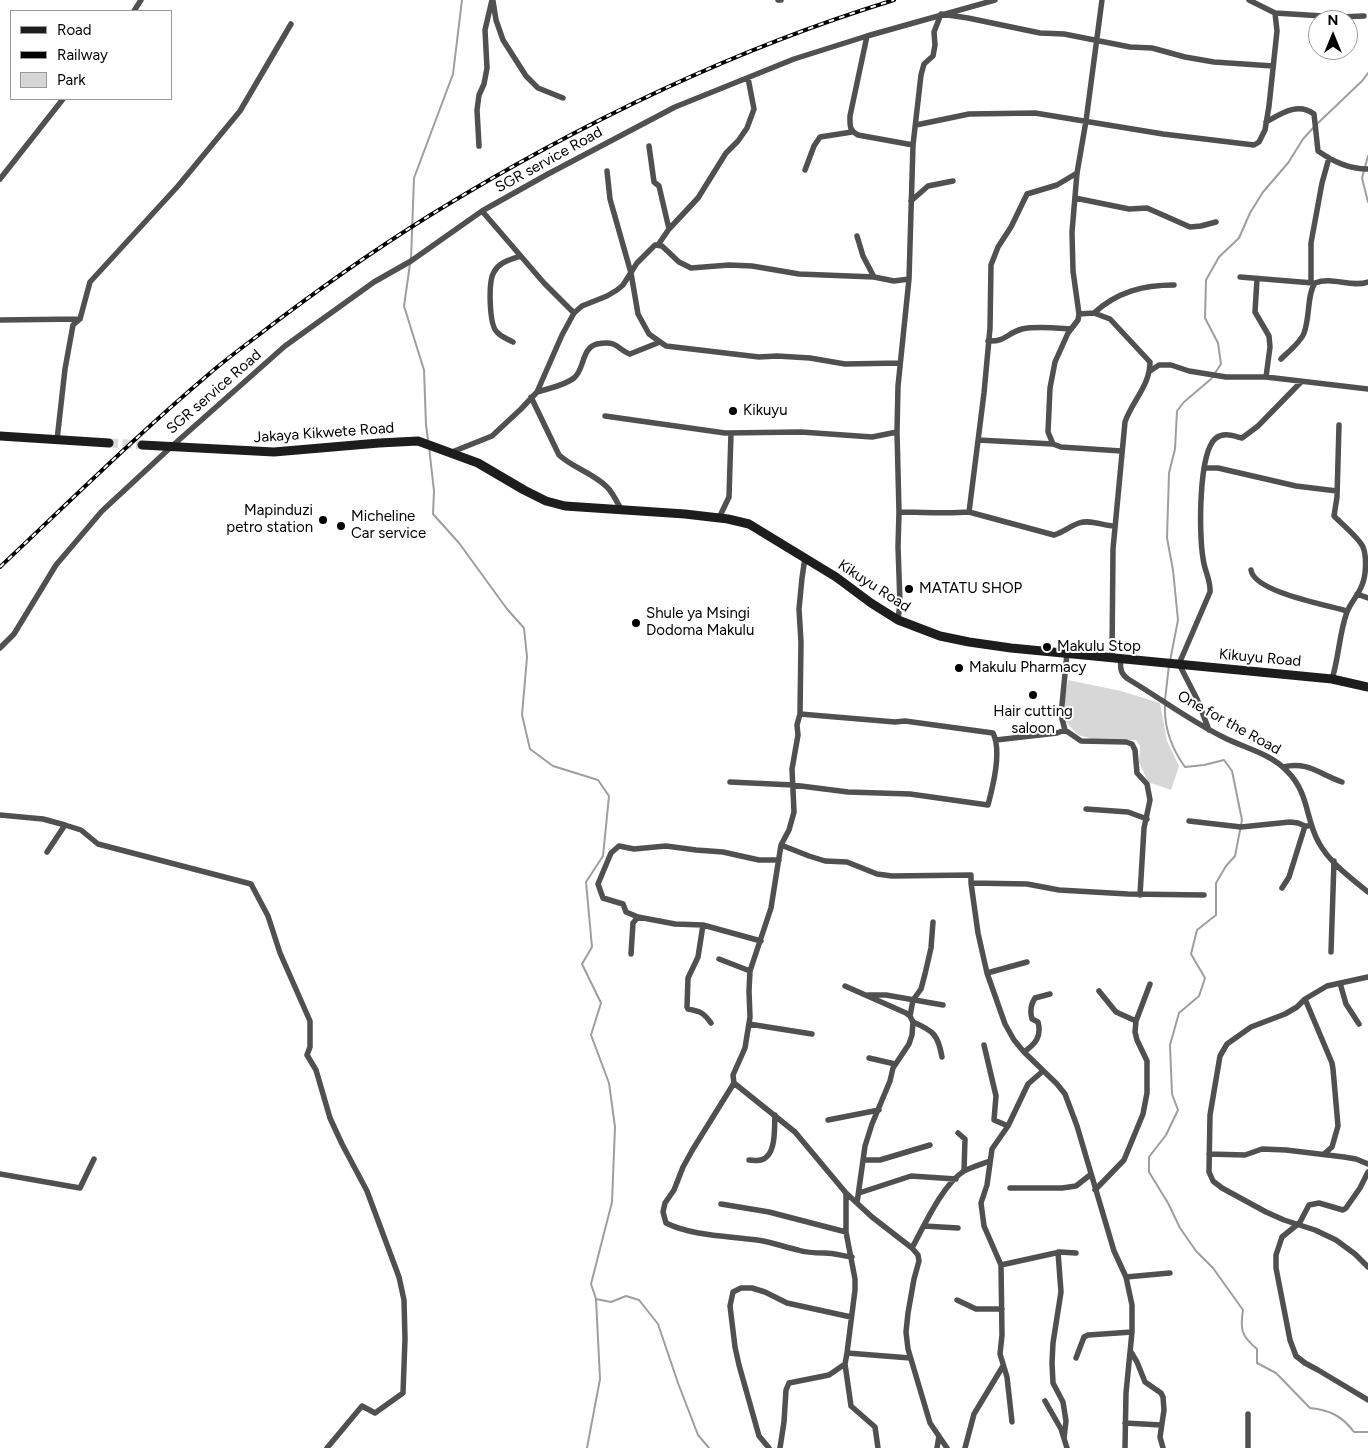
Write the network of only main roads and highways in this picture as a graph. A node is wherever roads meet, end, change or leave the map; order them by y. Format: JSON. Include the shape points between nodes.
{"nodes":[{"id":1,"x":0,"y":436,"type":"edge"},
{"id":2,"x":418,"y":441,"type":"joint"},
{"id":3,"x":109,"y":443,"type":"tunnel mouth"},
{"id":4,"x":142,"y":445,"type":"tunnel mouth"},
{"id":5,"x":1366,"y":685,"type":"edge"}],
"edges":[{"from":1,"to":3,"type":"main road"},
{"from":2,"to":4,"type":"main road","name":"Jakaya Kikwete Road","via":[[274,452]]},
{"from":2,"to":5,"type":"main road","name":"Kikuyu Road","via":[[478,463],[524,490],[565,506],[720,518],[749,524],[898,620],[940,636],[969,642]]}]}
